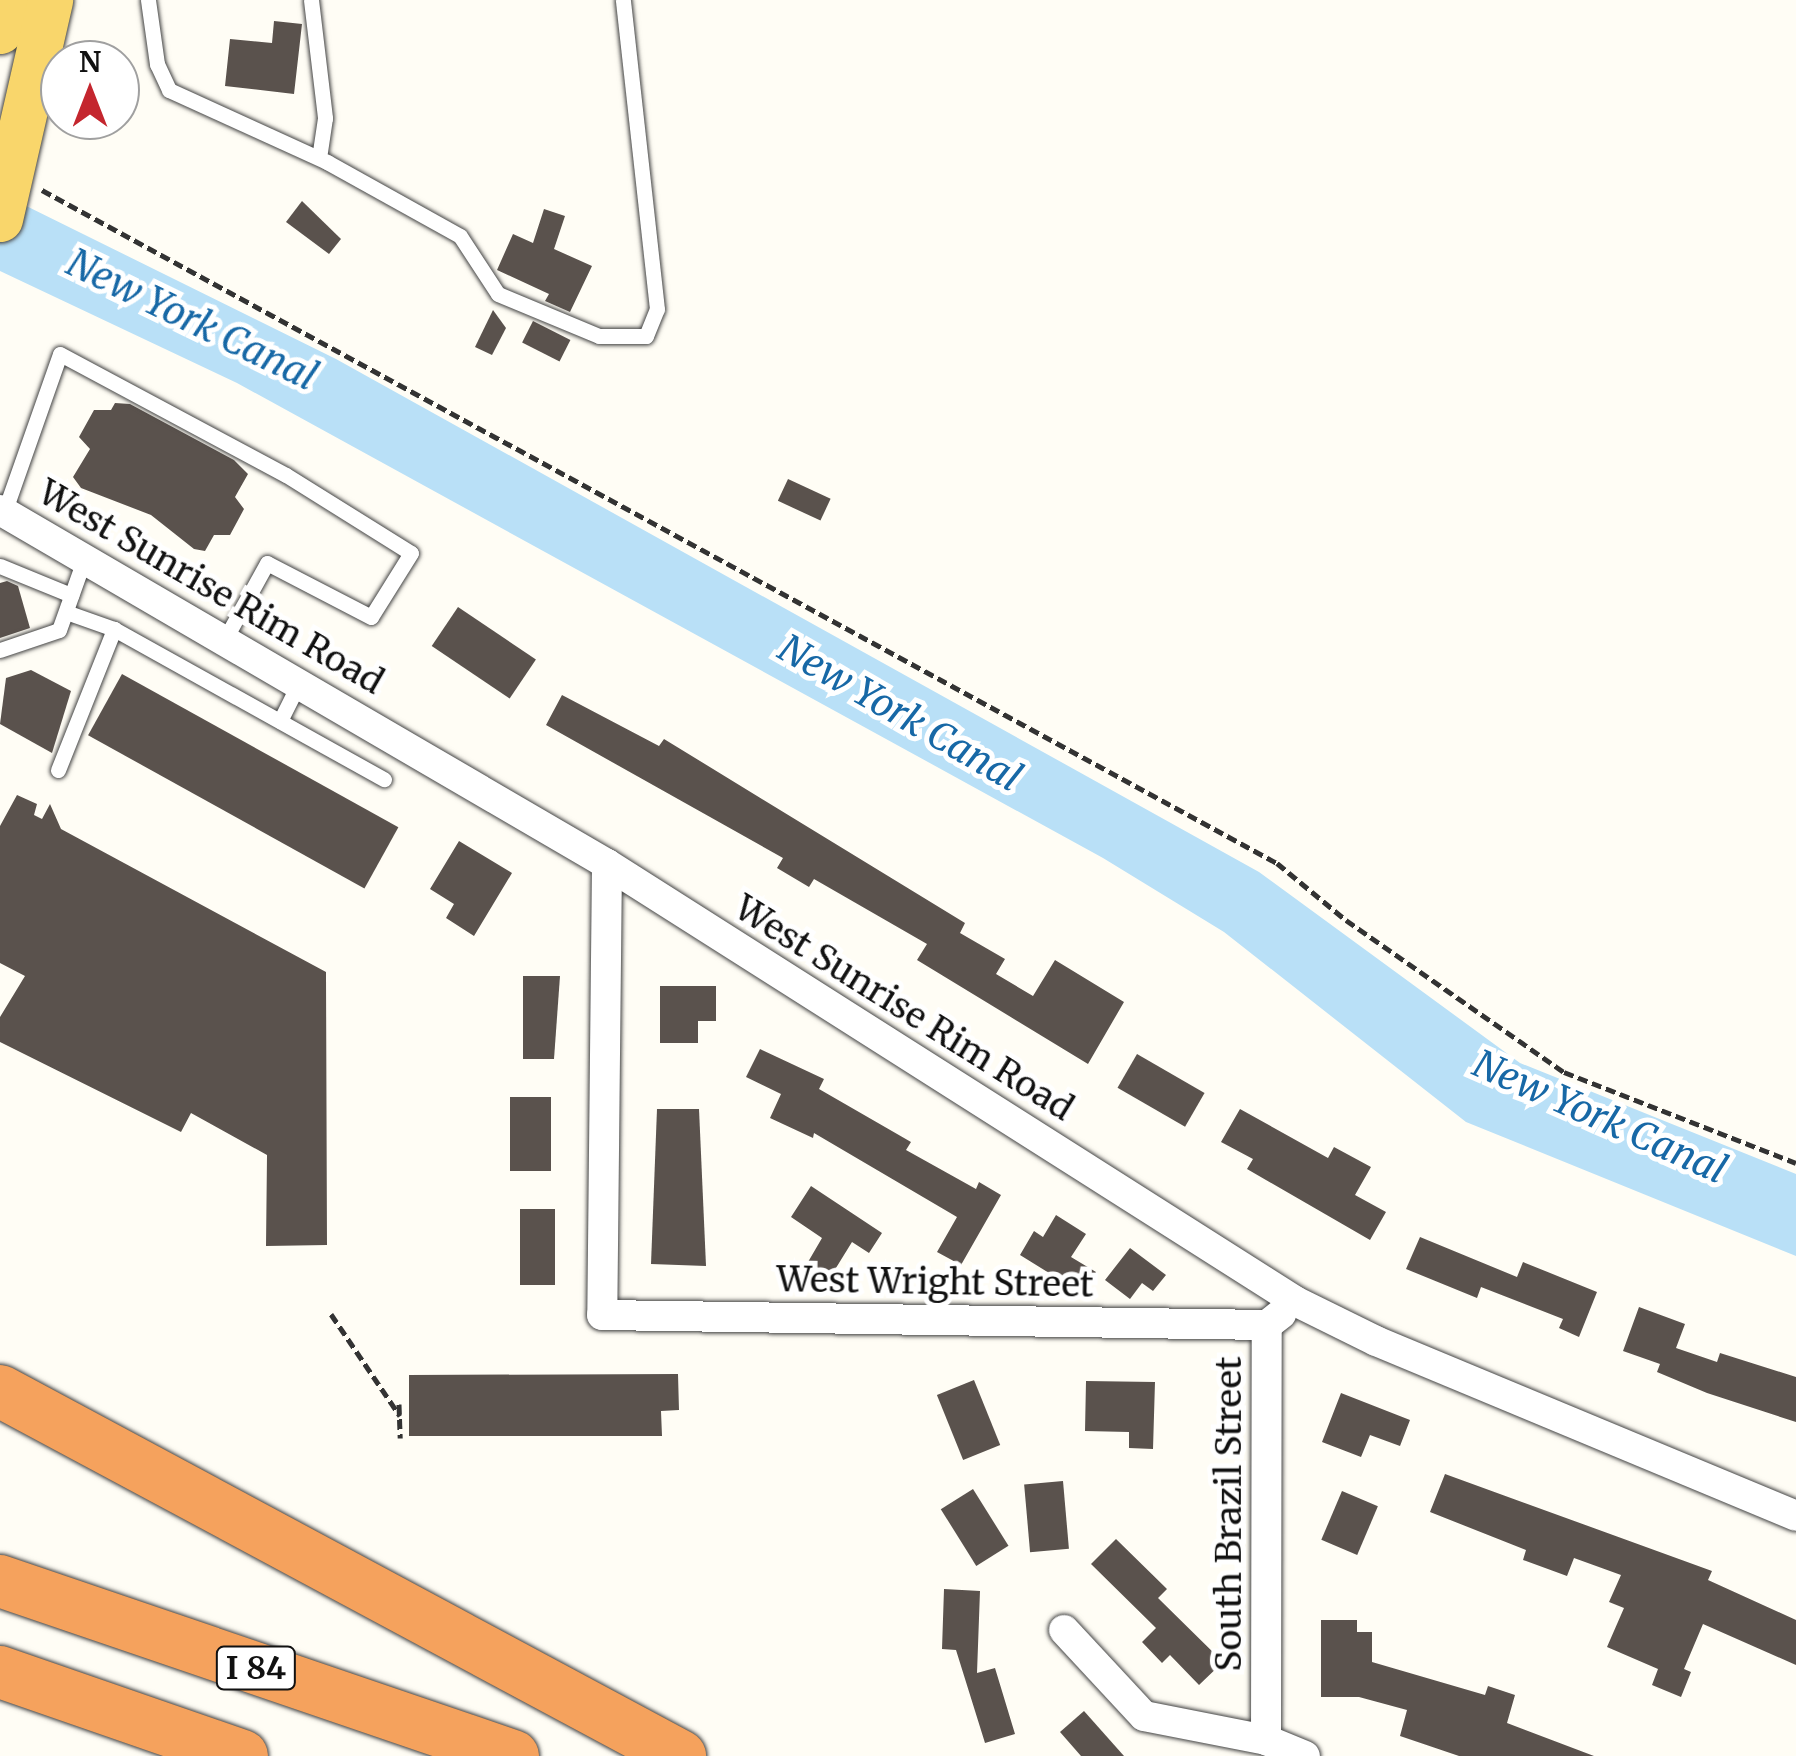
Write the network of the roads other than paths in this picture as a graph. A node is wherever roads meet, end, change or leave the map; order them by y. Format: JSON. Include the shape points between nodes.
{"nodes":[{"id":1,"x":7,"y":0,"type":"edge"},
{"id":2,"x":50,"y":0,"type":"edge"},
{"id":3,"x":148,"y":0,"type":"edge"},
{"id":4,"x":311,"y":0,"type":"edge"},
{"id":5,"x":623,"y":0,"type":"edge"},
{"id":6,"x":0,"y":32,"type":"edge"},
{"id":7,"x":318,"y":158,"type":"junction"},
{"id":8,"x":6,"y":190,"type":"edge"},
{"id":9,"x":3,"y":510,"type":"edge"},
{"id":10,"x":86,"y":557,"type":"junction"},
{"id":11,"x":0,"y":566,"type":"edge"},
{"id":12,"x":70,"y":596,"type":"junction"},
{"id":13,"x":66,"y":612,"type":"junction"},
{"id":14,"x":114,"y":629,"type":"junction"},
{"id":15,"x":225,"y":639,"type":"junction"},
{"id":16,"x":0,"y":650,"type":"edge"},
{"id":17,"x":299,"y":683,"type":"junction"},
{"id":18,"x":280,"y":722,"type":"junction"},
{"id":19,"x":58,"y":770,"type":"dead end"},
{"id":20,"x":384,"y":779,"type":"dead end"},
{"id":21,"x":607,"y":864,"type":"junction"},
{"id":22,"x":1296,"y":1300,"type":"junction"},
{"id":23,"x":1268,"y":1325,"type":"junction"},
{"id":24,"x":9,"y":1400,"type":"edge"},
{"id":25,"x":1796,"y":1516,"type":"edge"},
{"id":26,"x":0,"y":1581,"type":"edge"},
{"id":27,"x":1064,"y":1630,"type":"dead end"},
{"id":28,"x":0,"y":1672,"type":"edge"},
{"id":29,"x":1266,"y":1740,"type":"junction"},
{"id":30,"x":242,"y":1756,"type":"edge"},
{"id":31,"x":512,"y":1756,"type":"edge"},
{"id":32,"x":680,"y":1756,"type":"edge"},
{"id":33,"x":1304,"y":1756,"type":"edge"}],
"edges":[{"from":1,"to":6,"type":"main road"},
{"from":2,"to":8,"type":"main road"},
{"from":3,"to":7,"type":"lane","via":[[157,64],[169,90]]},
{"from":4,"to":7,"type":"lane","via":[[325,118]]},
{"from":5,"to":7,"type":"lane","via":[[658,310],[646,336],[599,336],[498,294],[460,236]]},
{"from":9,"to":10,"type":"street","name":"West Sunrise Rim Road"},
{"from":9,"to":15,"type":"lane","via":[[60,354],[286,475],[411,553],[371,617],[266,563]]},
{"from":10,"to":12,"type":"lane"},
{"from":10,"to":15,"type":"street","name":"West Sunrise Rim Road"},
{"from":11,"to":12,"type":"lane"},
{"from":12,"to":13,"type":"lane"},
{"from":13,"to":14,"type":"lane"},
{"from":13,"to":16,"type":"lane","via":[[59,630]]},
{"from":14,"to":18,"type":"lane"},
{"from":14,"to":19,"type":"lane"},
{"from":15,"to":17,"type":"street","name":"West Sunrise Rim Road"},
{"from":17,"to":18,"type":"lane"},
{"from":17,"to":21,"type":"street","name":"West Sunrise Rim Road"},
{"from":18,"to":20,"type":"lane"},
{"from":21,"to":22,"type":"street","name":"West Sunrise Rim Road"},
{"from":21,"to":23,"type":"street","name":"West Wright Street","via":[[602,1314]]},
{"from":22,"to":23,"type":"street","name":"South Brazil Street"},
{"from":22,"to":25,"type":"street","name":"West Sunrise Rim Road","via":[[1376,1341]]},
{"from":23,"to":29,"type":"street","name":"South Brazil Street"},
{"from":24,"to":32,"type":"highway"},
{"from":26,"to":31,"type":"highway","number":"I 84"},
{"from":27,"to":29,"type":"street","via":[[1144,1716]]},
{"from":28,"to":30,"type":"highway","number":"I 84"},
{"from":29,"to":33,"type":"street"}]}
